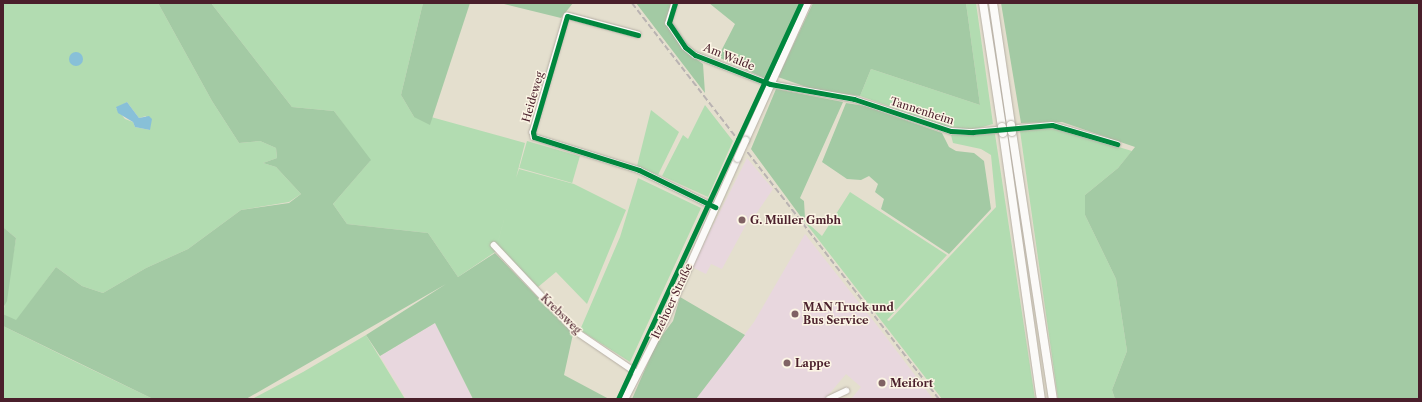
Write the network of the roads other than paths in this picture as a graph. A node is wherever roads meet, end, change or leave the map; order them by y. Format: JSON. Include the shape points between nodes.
{"nodes":[{"id":1,"x":675,"y":3,"type":"edge"},
{"id":2,"x":807,"y":3,"type":"edge"},
{"id":3,"x":983,"y":3,"type":"edge"},
{"id":4,"x":993,"y":3,"type":"edge"},
{"id":5,"x":638,"y":35,"type":"dead end"},
{"id":6,"x":770,"y":84,"type":"junction"},
{"id":7,"x":1116,"y":144,"type":"dead end"},
{"id":8,"x":715,"y":207,"type":"junction"},
{"id":9,"x":494,"y":246,"type":"dead end"},
{"id":10,"x":637,"y":373,"type":"junction"},
{"id":11,"x":846,"y":390,"type":"dead end"},
{"id":12,"x":624,"y":399,"type":"edge"},
{"id":13,"x":829,"y":399,"type":"edge"},
{"id":14,"x":1041,"y":399,"type":"edge"},
{"id":15,"x":1053,"y":399,"type":"edge"}],
"edges":[{"from":1,"to":6,"type":"street","name":"Am Walde","via":[[669,23],[685,47],[695,55]]},
{"from":2,"to":6,"type":"main road","name":"Itzehoer Straße"},
{"from":3,"to":14,"type":"highway"},
{"from":4,"to":15,"type":"highway"},
{"from":5,"to":8,"type":"street","name":"Heideweg","via":[[567,16],[533,132],[534,137],[639,170]]},
{"from":6,"to":7,"type":"street","name":"Tannenheim","via":[[854,99],[951,131],[972,132],[1052,125]]},
{"from":6,"to":8,"type":"main road","name":"Itzehoer Straße","bridge":true},
{"from":8,"to":10,"type":"main road","name":"Itzehoer Straße","via":[[665,319]]},
{"from":9,"to":10,"type":"street","name":"Krebsweg","via":[[574,330]]},
{"from":10,"to":12,"type":"main road","name":"Itzehoer Straße"},
{"from":11,"to":13,"type":"street"}]}
